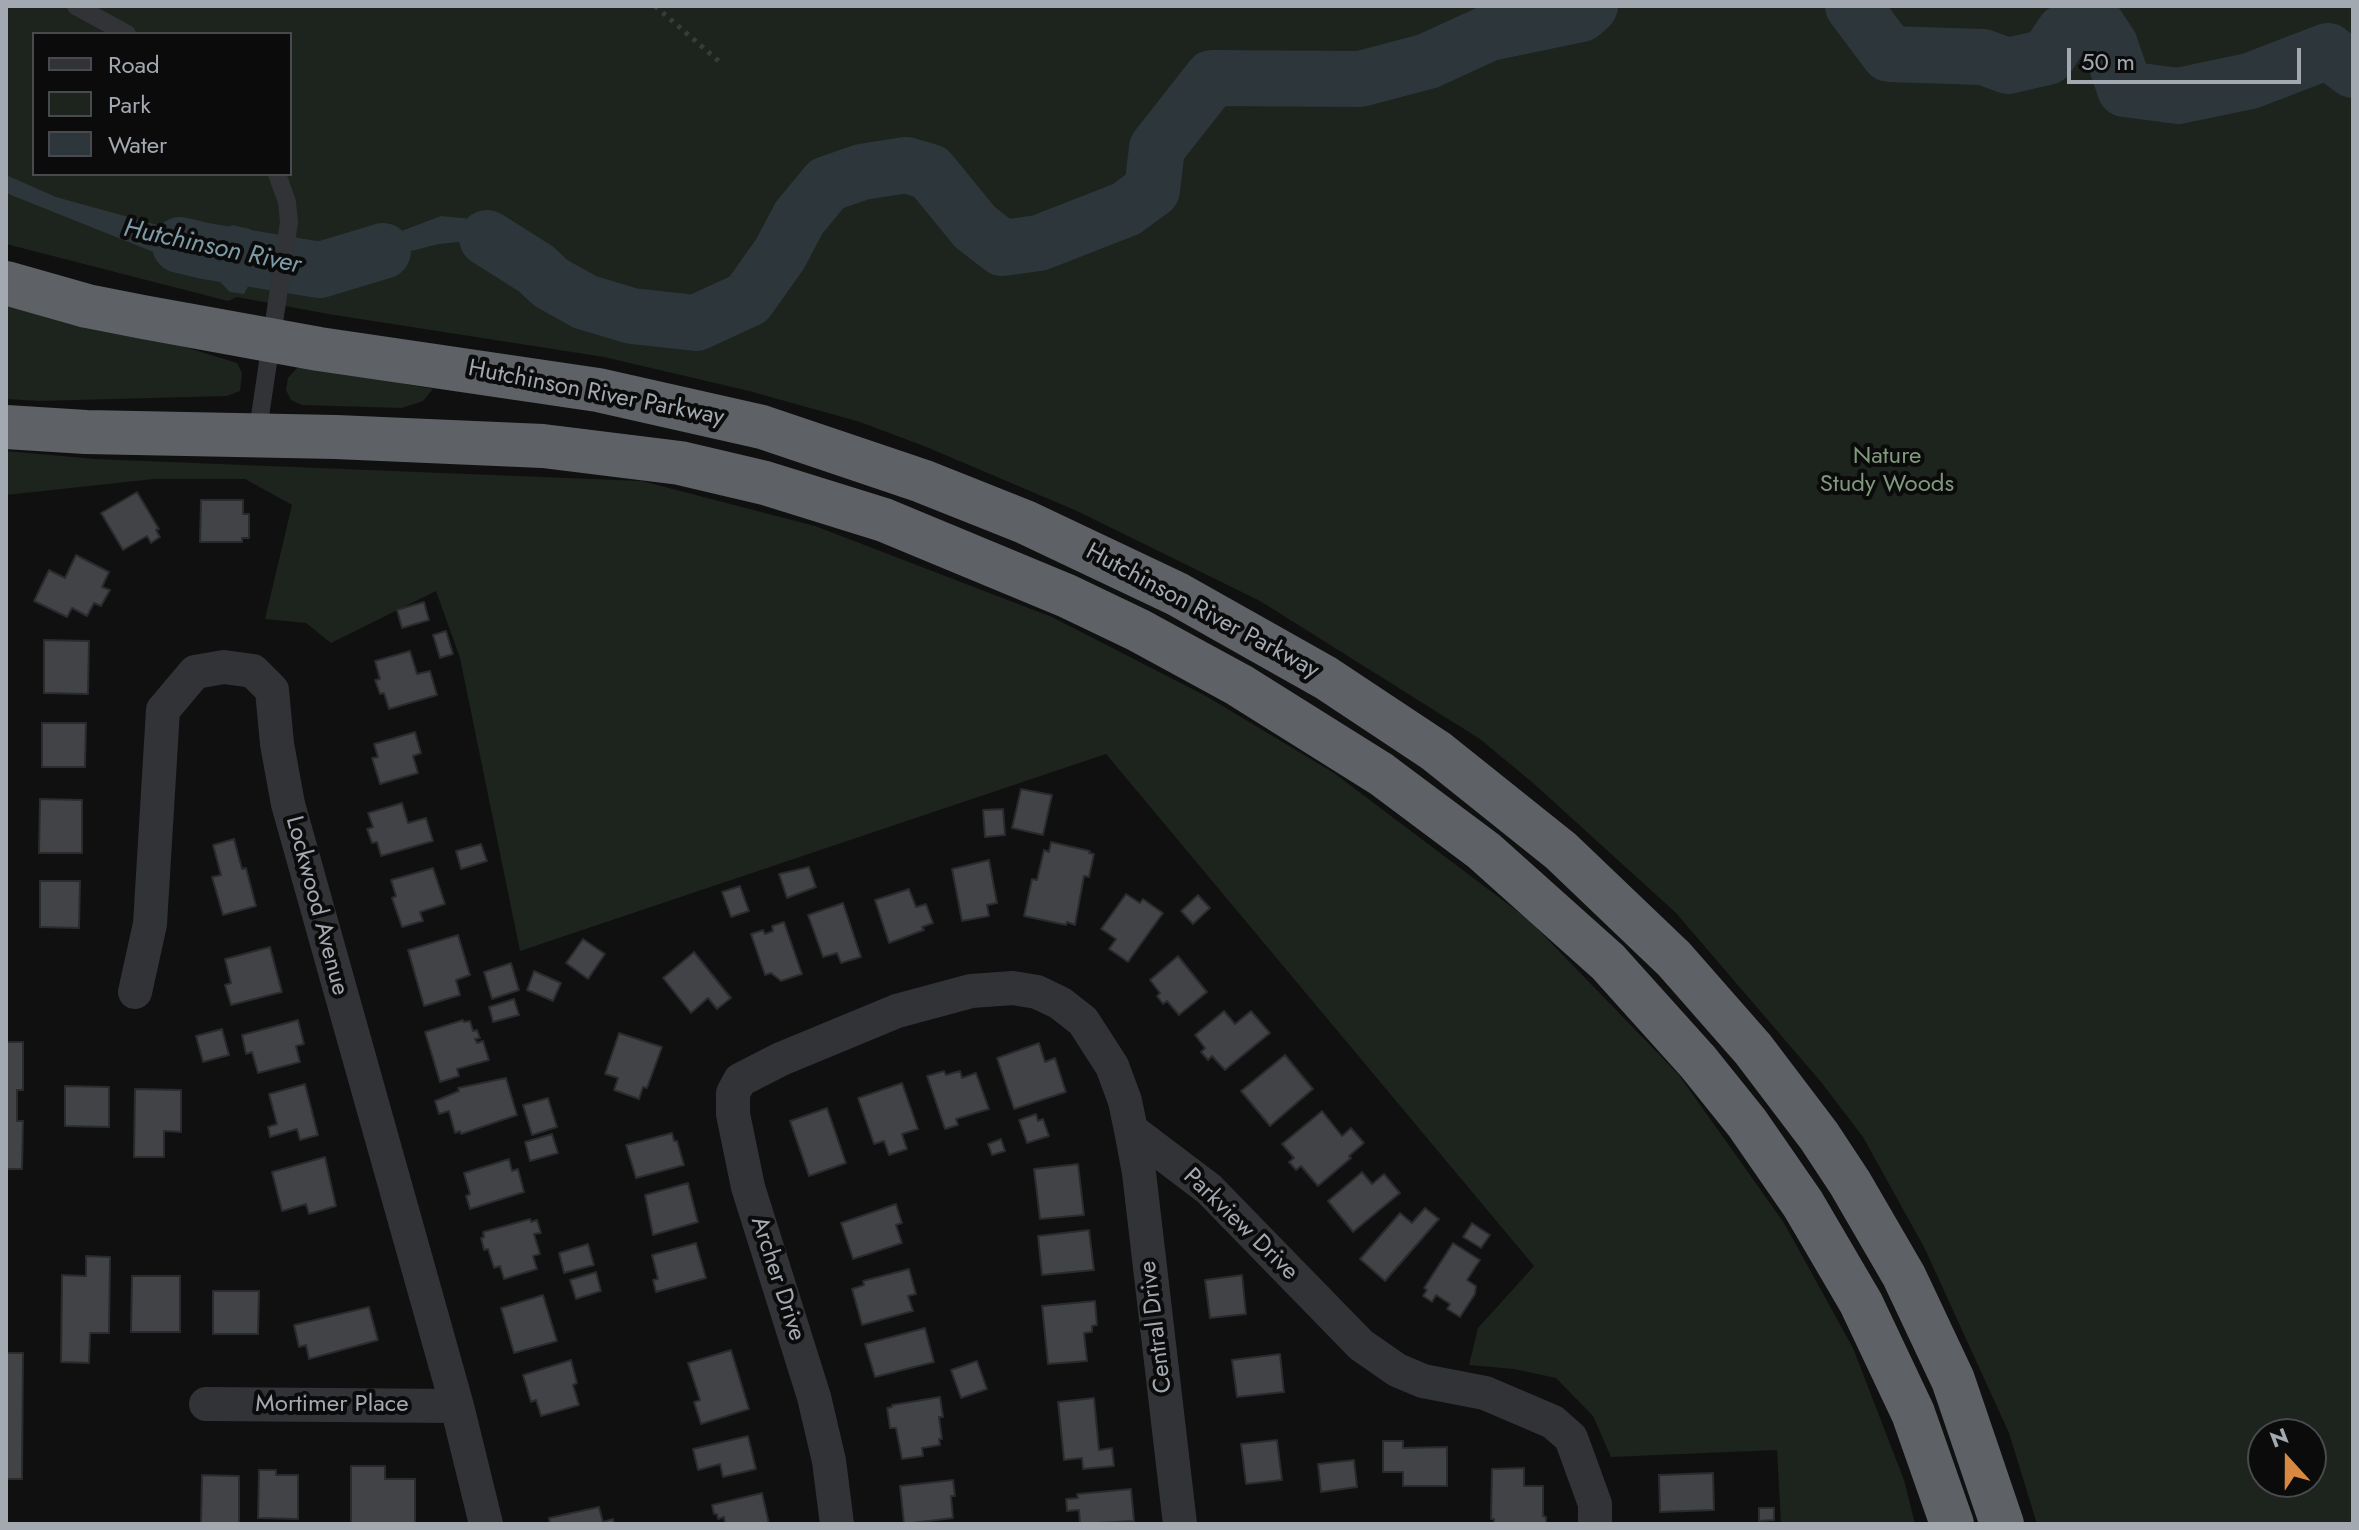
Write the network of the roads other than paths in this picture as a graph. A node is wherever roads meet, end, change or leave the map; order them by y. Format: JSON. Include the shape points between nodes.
{"nodes":[{"id":1,"x":76,"y":6,"type":"edge"},
{"id":2,"x":123,"y":32,"type":"edge"},
{"id":3,"x":278,"y":176,"type":"edge"},
{"id":4,"x":6,"y":283,"type":"edge"},
{"id":5,"x":274,"y":324,"type":"junction"},
{"id":6,"x":6,"y":427,"type":"edge"},
{"id":7,"x":257,"y":436,"type":"junction"},
{"id":8,"x":135,"y":992,"type":"dead end"},
{"id":9,"x":1131,"y":1130,"type":"junction"},
{"id":10,"x":206,"y":1404,"type":"dead end"},
{"id":11,"x":457,"y":1406,"type":"junction"},
{"id":12,"x":486,"y":1524,"type":"edge"},
{"id":13,"x":837,"y":1524,"type":"edge"},
{"id":14,"x":1180,"y":1524,"type":"edge"},
{"id":15,"x":1595,"y":1524,"type":"edge"},
{"id":16,"x":1952,"y":1524,"type":"edge"},
{"id":17,"x":2002,"y":1524,"type":"edge"}],
"edges":[{"from":1,"to":2,"type":"lane"},
{"from":3,"to":5,"type":"lane","via":[[289,222]]},
{"from":4,"to":5,"type":"highway","name":"Hutchinson River Parkway","via":[[87,306]]},
{"from":5,"to":7,"type":"lane"},
{"from":5,"to":17,"type":"highway","name":"Hutchinson River Parkway","via":[[654,401],[762,427],[868,462],[1025,522],[1165,588],[1289,655],[1436,751],[1561,851],[1641,925],[1719,1009],[1819,1136],[1877,1228],[1930,1328]]},
{"from":6,"to":7,"type":"highway","name":"Hutchinson River Parkway"},
{"from":7,"to":16,"type":"highway","name":"Hutchinson River Parkway","via":[[543,446],[680,463],[765,483],[884,520],[1067,596],[1189,657],[1341,747],[1484,851],[1567,924],[1642,998],[1729,1101],[1803,1204],[1861,1303],[1913,1413]]},
{"from":8,"to":11,"type":"street","name":"Lockwood Avenue","via":[[150,924],[163,710],[195,672],[224,667],[253,671],[272,690],[288,804]]},
{"from":9,"to":13,"type":"street","name":"Archer Drive","via":[[1112,1066],[1083,1021],[1037,992],[1013,988],[971,991],[897,1011],[740,1080],[733,1093],[733,1114],[748,1187],[814,1397]]},
{"from":9,"to":14,"type":"street","name":"Central Drive"},
{"from":9,"to":15,"type":"street","name":"Parkview Drive","via":[[1209,1189],[1361,1345],[1397,1370],[1423,1381],[1485,1393],[1553,1422],[1571,1438],[1595,1504]]},
{"from":10,"to":11,"type":"street","name":"Mortimer Place"},
{"from":11,"to":12,"type":"street","name":"Lockwood Avenue"}]}
